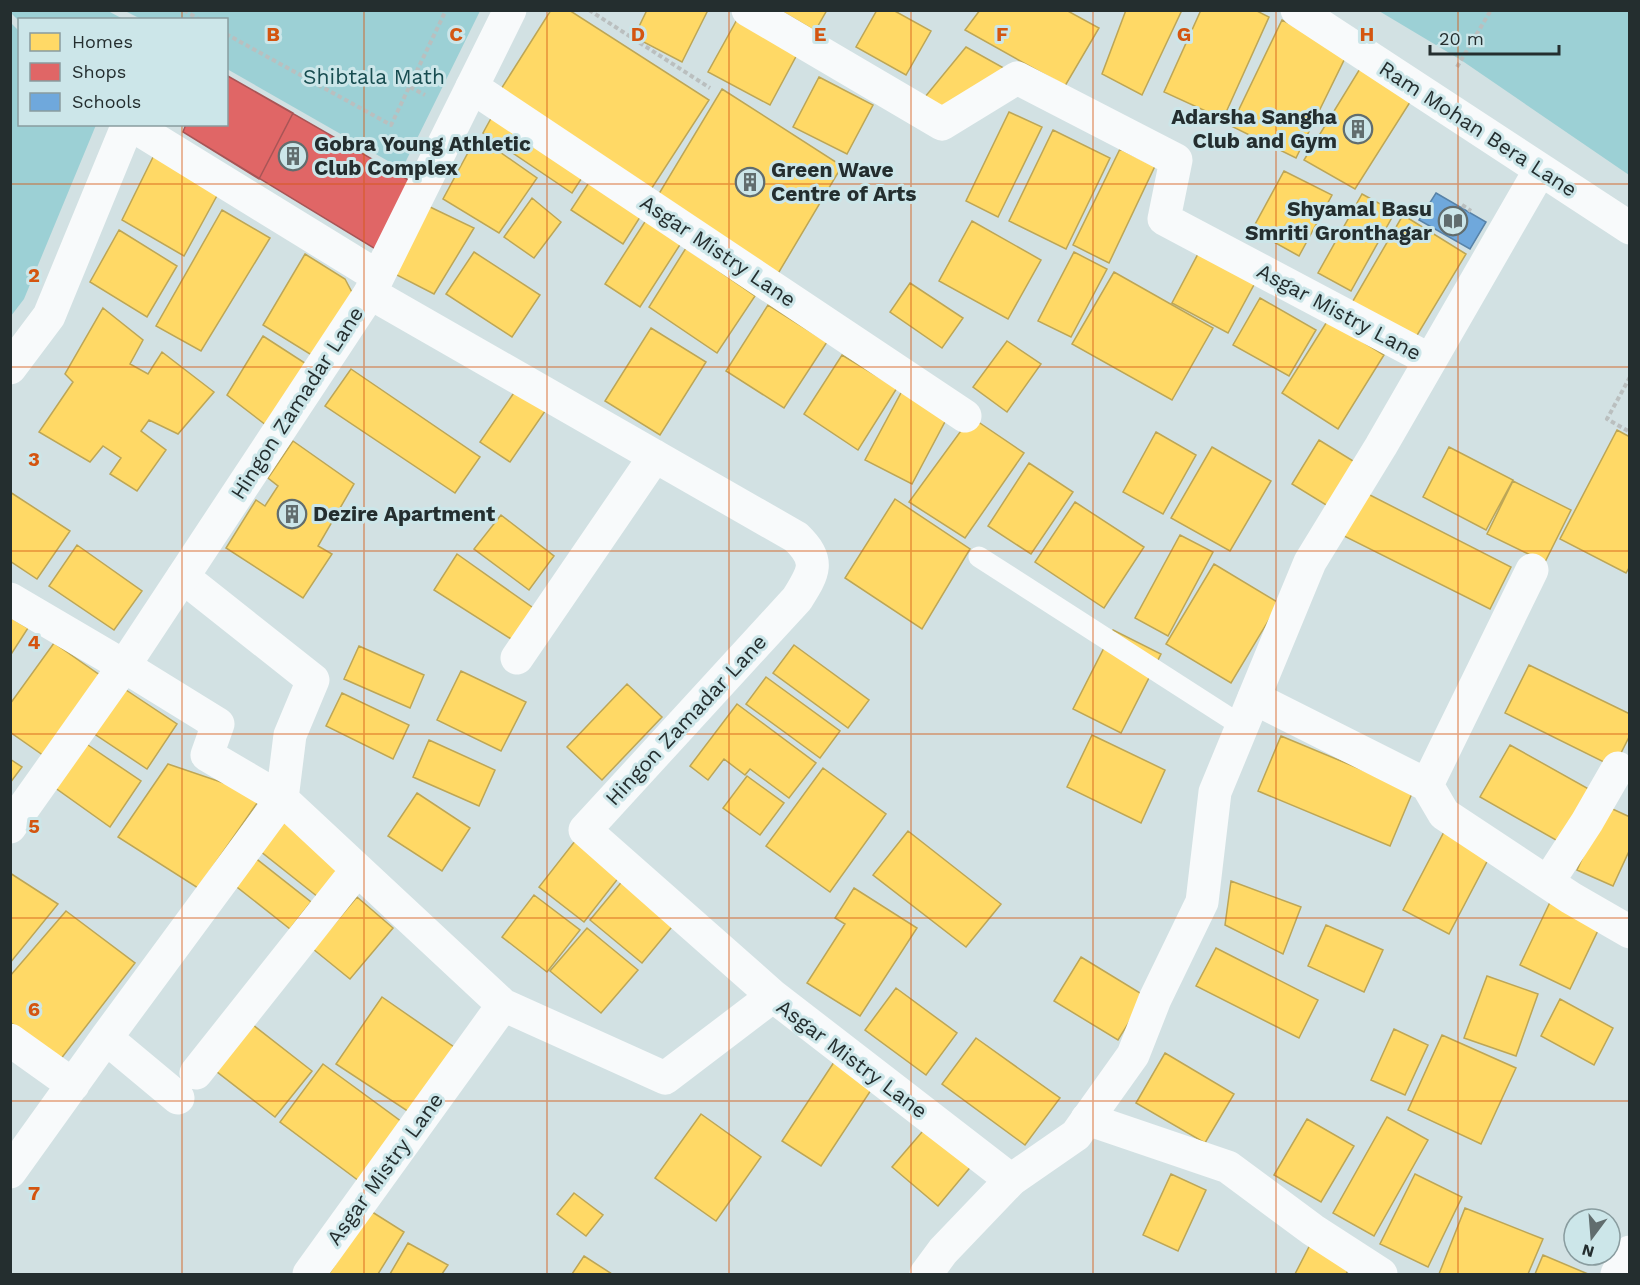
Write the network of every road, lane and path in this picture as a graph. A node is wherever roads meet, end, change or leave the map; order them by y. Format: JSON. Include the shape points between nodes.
{"nodes":[{"id":1,"x":184,"y":10,"type":"edge"},
{"id":2,"x":446,"y":10,"type":"edge"},
{"id":3,"x":510,"y":10,"type":"edge"},
{"id":4,"x":589,"y":10,"type":"edge"},
{"id":5,"x":748,"y":10,"type":"edge"},
{"id":6,"x":1297,"y":10,"type":"edge"},
{"id":7,"x":1491,"y":10,"type":"edge"},
{"id":8,"x":198,"y":18,"type":"edge"},
{"id":9,"x":228,"y":35,"type":"edge"},
{"id":10,"x":472,"y":87,"type":"junction"},
{"id":11,"x":710,"y":88,"type":"dead end"},
{"id":12,"x":1435,"y":100,"type":"junction"},
{"id":13,"x":128,"y":126,"type":"edge"},
{"id":14,"x":132,"y":126,"type":"edge"},
{"id":15,"x":1540,"y":170,"type":"junction"},
{"id":16,"x":1629,"y":228,"type":"edge"},
{"id":17,"x":373,"y":285,"type":"junction"},
{"id":18,"x":1430,"y":360,"type":"junction"},
{"id":19,"x":10,"y":368,"type":"edge"},
{"id":20,"x":1629,"y":377,"type":"edge"},
{"id":21,"x":965,"y":416,"type":"dead end"},
{"id":22,"x":1629,"y":432,"type":"edge"},
{"id":23,"x":655,"y":456,"type":"junction"},
{"id":24,"x":979,"y":557,"type":"dead end"},
{"id":25,"x":1532,"y":570,"type":"dead end"},
{"id":26,"x":183,"y":577,"type":"junction"},
{"id":27,"x":10,"y":599,"type":"edge"},
{"id":28,"x":517,"y":658,"type":"dead end"},
{"id":29,"x":124,"y":666,"type":"junction"},
{"id":30,"x":1248,"y":712,"type":"junction"},
{"id":31,"x":1618,"y":768,"type":"dead end"},
{"id":32,"x":1427,"y":785,"type":"junction"},
{"id":33,"x":282,"y":799,"type":"junction"},
{"id":34,"x":10,"y":827,"type":"edge"},
{"id":35,"x":357,"y":870,"type":"junction"},
{"id":36,"x":1548,"y":882,"type":"junction"},
{"id":37,"x":1629,"y":932,"type":"edge"},
{"id":38,"x":773,"y":996,"type":"junction"},
{"id":39,"x":503,"y":1005,"type":"junction"},
{"id":40,"x":106,"y":1038,"type":"junction"},
{"id":41,"x":10,"y":1040,"type":"edge"},
{"id":42,"x":73,"y":1085,"type":"junction"},
{"id":43,"x":1088,"y":1119,"type":"junction"},
{"id":44,"x":10,"y":1172,"type":"edge"},
{"id":45,"x":1011,"y":1180,"type":"junction"},
{"id":46,"x":1629,"y":1252,"type":"edge"},
{"id":47,"x":309,"y":1275,"type":"edge"},
{"id":48,"x":926,"y":1275,"type":"edge"},
{"id":49,"x":1381,"y":1275,"type":"edge"},
{"id":50,"x":1617,"y":1275,"type":"edge"}],
"edges":[{"from":1,"to":8,"type":"path"},
{"from":2,"to":9,"type":"path","via":[[391,125]]},
{"from":3,"to":10,"type":"street"},
{"from":4,"to":11,"type":"path"},
{"from":5,"to":18,"type":"street","name":"Asgar Mistry Lane","via":[[942,124],[1017,78],[1166,154],[1176,160],[1164,219]]},
{"from":6,"to":12,"type":"street","name":"Ram Mohan Bera Lane"},
{"from":7,"to":12,"type":"path"},
{"from":10,"to":17,"type":"street"},
{"from":10,"to":21,"type":"street","name":"Asgar Mistry Lane"},
{"from":12,"to":15,"type":"street","name":"Ram Mohan Bera Lane"},
{"from":13,"to":19,"type":"street","via":[[49,316]]},
{"from":14,"to":17,"type":"street"},
{"from":15,"to":16,"type":"street","name":"Ram Mohan Bera Lane"},
{"from":15,"to":18,"type":"street","name":"Asgar Mistry Lane"},
{"from":17,"to":23,"type":"street","name":"Hingon Zamadar Lane"},
{"from":17,"to":26,"type":"street","name":"Hingon Zamadar Lane"},
{"from":18,"to":30,"type":"street","name":"Asgar Mistry Lane","via":[[1311,562]]},
{"from":20,"to":22,"type":"path","via":[[1607,419]]},
{"from":23,"to":28,"type":"street"},
{"from":23,"to":38,"type":"street","name":"Hingon Zamadar Lane","via":[[796,537],[814,563],[797,599],[585,830]]},
{"from":24,"to":30,"type":"lane"},
{"from":25,"to":32,"type":"street"},
{"from":26,"to":29,"type":"street","name":"Hingon Zamadar Lane"},
{"from":26,"to":33,"type":"street","via":[[313,680],[290,735]]},
{"from":27,"to":29,"type":"street"},
{"from":29,"to":33,"type":"street","via":[[218,724],[207,755]]},
{"from":29,"to":34,"type":"street","name":"Hingon Zamadar Lane"},
{"from":30,"to":32,"type":"street"},
{"from":30,"to":43,"type":"street","name":"Asgar Mistry Lane","via":[[1215,792],[1202,902],[1132,1055]]},
{"from":31,"to":36,"type":"street"},
{"from":32,"to":36,"type":"street","via":[[1444,814]]},
{"from":33,"to":35,"type":"street"},
{"from":33,"to":40,"type":"street"},
{"from":35,"to":39,"type":"street"},
{"from":35,"to":40,"type":"street","via":[[187,1086]]},
{"from":36,"to":37,"type":"street"},
{"from":38,"to":39,"type":"street","name":"Asgar Mistry Lane","via":[[665,1078]]},
{"from":38,"to":45,"type":"street","name":"Asgar Mistry Lane"},
{"from":39,"to":47,"type":"street","name":"Asgar Mistry Lane"},
{"from":40,"to":42,"type":"street"},
{"from":41,"to":42,"type":"street"},
{"from":42,"to":44,"type":"street"},
{"from":43,"to":45,"type":"street","name":"Asgar Mistry Lane","via":[[1076,1135]]},
{"from":43,"to":49,"type":"street","via":[[1228,1167]]},
{"from":45,"to":48,"type":"street","name":"Asgar Mistry Lane","via":[[943,1251]]},
{"from":46,"to":50,"type":"street"}]}
